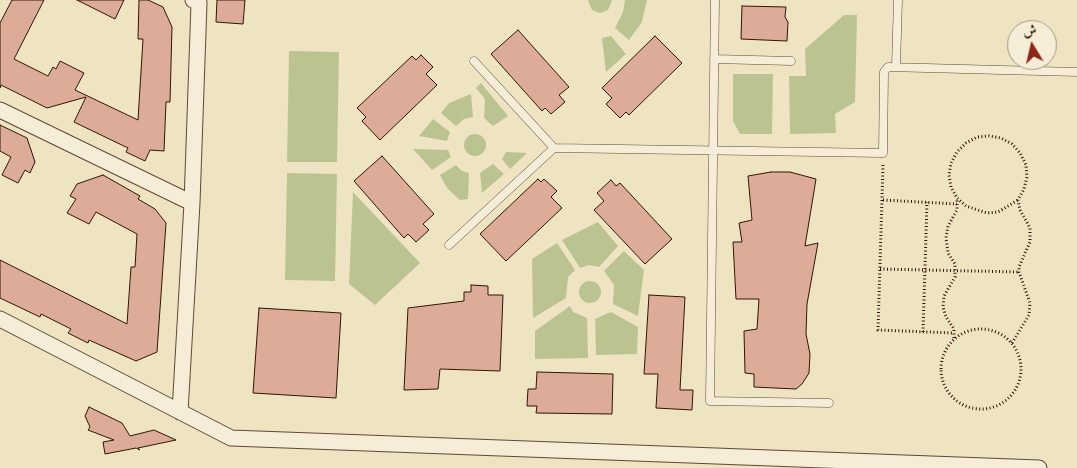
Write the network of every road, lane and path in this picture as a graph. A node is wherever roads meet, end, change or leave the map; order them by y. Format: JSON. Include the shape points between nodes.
{"nodes":[{"id":1,"x":715,"y":0,"type":"edge"},
{"id":2,"x":898,"y":0,"type":"edge"},
{"id":3,"x":197,"y":1,"type":"edge"},
{"id":4,"x":714,"y":59,"type":"junction"},
{"id":5,"x":474,"y":61,"type":"dead end"},
{"id":6,"x":791,"y":61,"type":"dead end"},
{"id":7,"x":896,"y":66,"type":"junction"},
{"id":8,"x":1077,"y":72,"type":"edge"},
{"id":9,"x":0,"y":110,"type":"edge"},
{"id":10,"x":554,"y":148,"type":"junction"},
{"id":11,"x":712,"y":151,"type":"junction"},
{"id":12,"x":883,"y":153,"type":"junction"},
{"id":13,"x":957,"y":198,"type":"junction"},
{"id":14,"x":883,"y":200,"type":"junction"},
{"id":15,"x":1018,"y":200,"type":"junction"},
{"id":16,"x":927,"y":202,"type":"junction"},
{"id":17,"x":192,"y":203,"type":"junction"},
{"id":18,"x":958,"y":204,"type":"junction"},
{"id":19,"x":449,"y":245,"type":"dead end"},
{"id":20,"x":880,"y":269,"type":"junction"},
{"id":21,"x":925,"y":270,"type":"junction"},
{"id":22,"x":955,"y":271,"type":"junction"},
{"id":23,"x":1019,"y":272,"type":"junction"},
{"id":24,"x":0,"y":319,"type":"edge"},
{"id":25,"x":923,"y":332,"type":"junction"},
{"id":26,"x":954,"y":333,"type":"junction"},
{"id":27,"x":954,"y":338,"type":"junction"},
{"id":28,"x":1012,"y":342,"type":"junction"},
{"id":29,"x":828,"y":403,"type":"dead end"},
{"id":30,"x":180,"y":412,"type":"junction"},
{"id":31,"x":1039,"y":468,"type":"edge"}],
"edges":[{"from":1,"to":4,"type":"lane"},
{"from":2,"to":7,"type":"lane"},
{"from":3,"to":17,"type":"street"},
{"from":4,"to":6,"type":"lane"},
{"from":4,"to":11,"type":"lane"},
{"from":5,"to":10,"type":"lane"},
{"from":7,"to":8,"type":"lane"},
{"from":7,"to":12,"type":"lane","via":[[888,67],[884,72]]},
{"from":9,"to":17,"type":"street"},
{"from":10,"to":11,"type":"lane"},
{"from":10,"to":19,"type":"lane"},
{"from":11,"to":12,"type":"lane"},
{"from":11,"to":29,"type":"lane","via":[[710,401]]},
{"from":12,"to":14,"type":"path"},
{"from":13,"to":15,"type":"path","via":[[966,206],[987,213],[998,212]]},
{"from":13,"to":15,"type":"path","via":[[951,187],[951,163],[966,143],[989,136],[1012,144],[1026,165],[1027,177]]},
{"from":13,"to":18,"type":"path"},
{"from":14,"to":16,"type":"path"},
{"from":14,"to":20,"type":"path"},
{"from":15,"to":23,"type":"path","via":[[1030,228],[1030,242]]},
{"from":16,"to":18,"type":"path"},
{"from":16,"to":21,"type":"path"},
{"from":17,"to":30,"type":"street"},
{"from":18,"to":22,"type":"path","via":[[946,238]]},
{"from":20,"to":21,"type":"path"},
{"from":20,"to":25,"type":"path","via":[[878,330]]},
{"from":21,"to":22,"type":"path"},
{"from":21,"to":25,"type":"path"},
{"from":22,"to":23,"type":"path"},
{"from":22,"to":26,"type":"path","via":[[944,296],[943,308]]},
{"from":23,"to":28,"type":"path","via":[[1030,303],[1028,315]]},
{"from":24,"to":30,"type":"street"},
{"from":25,"to":26,"type":"path"},
{"from":26,"to":27,"type":"path"},
{"from":27,"to":28,"type":"path","via":[[979,328],[993,330]]},
{"from":27,"to":28,"type":"path","via":[[941,361],[944,387],[958,401],[976,409],[989,409],[1001,404],[1012,396],[1019,384],[1021,358]]},
{"from":30,"to":31,"type":"street","via":[[231,438]]}]}
